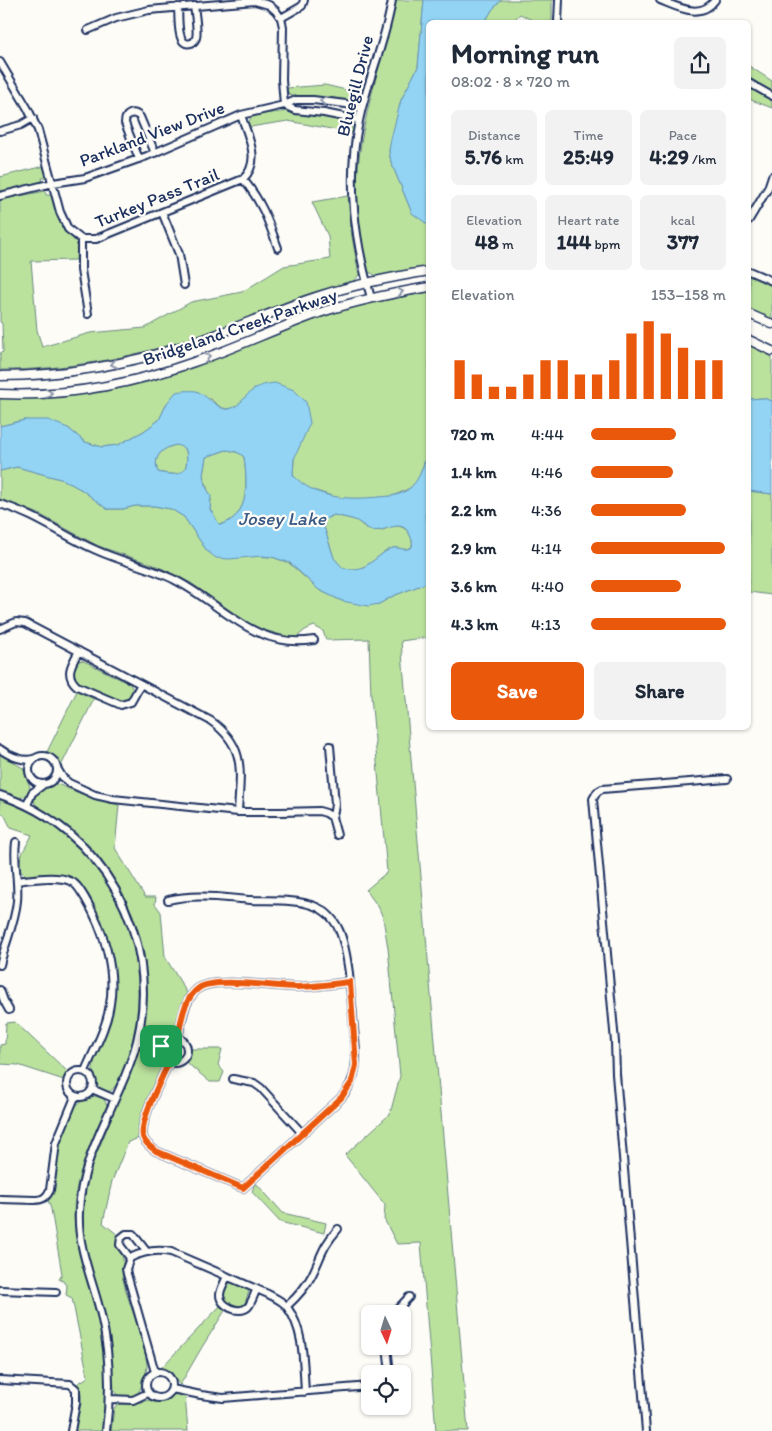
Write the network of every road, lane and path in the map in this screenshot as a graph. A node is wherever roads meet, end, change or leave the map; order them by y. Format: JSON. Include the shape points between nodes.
{"nodes":[{"id":1,"x":304,"y":0,"type":"edge"},
{"id":2,"x":392,"y":0,"type":"edge"},
{"id":3,"x":559,"y":0,"type":"edge"},
{"id":4,"x":660,"y":0,"type":"edge"},
{"id":5,"x":715,"y":0,"type":"edge"},
{"id":6,"x":271,"y":2,"type":"edge"},
{"id":7,"x":194,"y":6,"type":"junction"},
{"id":8,"x":178,"y":7,"type":"junction"},
{"id":9,"x":281,"y":18,"type":"junction"},
{"id":10,"x":558,"y":20,"type":"edge"},
{"id":11,"x":88,"y":30,"type":"dead end"},
{"id":12,"x":0,"y":62,"type":"edge"},
{"id":13,"x":751,"y":84,"type":"edge"},
{"id":14,"x":772,"y":96,"type":"edge"},
{"id":15,"x":284,"y":105,"type":"junction"},
{"id":16,"x":362,"y":108,"type":"junction"},
{"id":17,"x":241,"y":115,"type":"junction"},
{"id":18,"x":33,"y":118,"type":"junction"},
{"id":19,"x":359,"y":120,"type":"junction"},
{"id":20,"x":0,"y":131,"type":"edge"},
{"id":21,"x":155,"y":152,"type":"junction"},
{"id":22,"x":139,"y":158,"type":"junction"},
{"id":23,"x":772,"y":178,"type":"edge"},
{"id":24,"x":243,"y":179,"type":"junction"},
{"id":25,"x":53,"y":183,"type":"junction"},
{"id":26,"x":0,"y":196,"type":"edge"},
{"id":27,"x":162,"y":212,"type":"junction"},
{"id":28,"x":751,"y":217,"type":"edge"},
{"id":29,"x":81,"y":239,"type":"junction"},
{"id":30,"x":278,"y":248,"type":"dead end"},
{"id":31,"x":426,"y":272,"type":"edge"},
{"id":32,"x":751,"y":273,"type":"edge"},
{"id":33,"x":772,"y":281,"type":"edge"},
{"id":34,"x":366,"y":282,"type":"junction"},
{"id":35,"x":184,"y":285,"type":"dead end"},
{"id":36,"x":426,"y":288,"type":"edge"},
{"id":37,"x":371,"y":298,"type":"junction"},
{"id":38,"x":88,"y":314,"type":"dead end"},
{"id":39,"x":751,"y":315,"type":"edge"},
{"id":40,"x":772,"y":324,"type":"edge"},
{"id":41,"x":751,"y":341,"type":"edge"},
{"id":42,"x":772,"y":351,"type":"edge"},
{"id":43,"x":0,"y":376,"type":"edge"},
{"id":44,"x":0,"y":394,"type":"edge"},
{"id":45,"x":0,"y":504,"type":"edge"},
{"id":46,"x":0,"y":629,"type":"edge"},
{"id":47,"x":314,"y":640,"type":"dead end"},
{"id":48,"x":78,"y":651,"type":"junction"},
{"id":49,"x":141,"y":684,"type":"junction"},
{"id":50,"x":330,"y":746,"type":"dead end"},
{"id":51,"x":0,"y":749,"type":"edge"},
{"id":52,"x":19,"y":758,"type":"junction"},
{"id":53,"x":37,"y":758,"type":"junction"},
{"id":54,"x":57,"y":768,"type":"junction"},
{"id":55,"x":30,"y":774,"type":"junction"},
{"id":56,"x":727,"y":779,"type":"dead end"},
{"id":57,"x":47,"y":783,"type":"junction"},
{"id":58,"x":70,"y":783,"type":"junction"},
{"id":59,"x":32,"y":793,"type":"junction"},
{"id":60,"x":0,"y":795,"type":"edge"},
{"id":61,"x":27,"y":804,"type":"junction"},
{"id":62,"x":238,"y":812,"type":"junction"},
{"id":63,"x":332,"y":817,"type":"junction"},
{"id":64,"x":337,"y":835,"type":"dead end"},
{"id":65,"x":16,"y":842,"type":"dead end"},
{"id":66,"x":17,"y":881,"type":"junction"},
{"id":67,"x":168,"y":900,"type":"dead end"},
{"id":68,"x":0,"y":965,"type":"edge"},
{"id":69,"x":350,"y":982,"type":"junction"},
{"id":70,"x":0,"y":990,"type":"edge"},
{"id":71,"x":9,"y":1010,"type":"dead end"},
{"id":72,"x":178,"y":1037,"type":"junction"},
{"id":73,"x":137,"y":1041,"type":"junction"},
{"id":74,"x":161,"y":1046,"type":"junction"},
{"id":75,"x":169,"y":1062,"type":"junction"},
{"id":76,"x":85,"y":1071,"type":"junction"},
{"id":77,"x":233,"y":1079,"type":"dead end"},
{"id":78,"x":92,"y":1089,"type":"junction"},
{"id":79,"x":75,"y":1097,"type":"junction"},
{"id":80,"x":114,"y":1099,"type":"junction"},
{"id":81,"x":302,"y":1134,"type":"junction"},
{"id":82,"x":0,"y":1199,"type":"edge"},
{"id":83,"x":338,"y":1229,"type":"dead end"},
{"id":84,"x":147,"y":1252,"type":"junction"},
{"id":85,"x":130,"y":1258,"type":"junction"},
{"id":86,"x":227,"y":1276,"type":"junction"},
{"id":87,"x":256,"y":1289,"type":"junction"},
{"id":88,"x":0,"y":1290,"type":"edge"},
{"id":89,"x":56,"y":1292,"type":"dead end"},
{"id":90,"x":409,"y":1298,"type":"dead end"},
{"id":91,"x":402,"y":1305,"type":"edge"},
{"id":92,"x":286,"y":1306,"type":"junction"},
{"id":93,"x":155,"y":1372,"type":"junction"},
{"id":94,"x":0,"y":1380,"type":"edge"},
{"id":95,"x":361,"y":1387,"type":"edge"},
{"id":96,"x":172,"y":1388,"type":"junction"},
{"id":97,"x":305,"y":1392,"type":"junction"},
{"id":98,"x":148,"y":1393,"type":"junction"},
{"id":99,"x":110,"y":1399,"type":"junction"},
{"id":100,"x":70,"y":1431,"type":"edge"},
{"id":101,"x":106,"y":1431,"type":"edge"},
{"id":102,"x":646,"y":1431,"type":"edge"}],
"edges":[{"from":1,"to":9,"type":"street","via":[[302,6]]},
{"from":2,"to":16,"type":"street","name":"Bluegill Drive"},
{"from":3,"to":10,"type":"street"},
{"from":4,"to":5,"type":"street","via":[[689,11],[706,9]]},
{"from":6,"to":7,"type":"street"},
{"from":6,"to":9,"type":"street"},
{"from":7,"to":8,"type":"street"},
{"from":7,"to":8,"type":"street","via":[[196,38],[190,44],[182,42],[180,37]]},
{"from":8,"to":11,"type":"street","via":[[116,18]]},
{"from":9,"to":15,"type":"street"},
{"from":12,"to":18,"type":"street"},
{"from":13,"to":14,"type":"street"},
{"from":16,"to":15,"type":"street","name":"Parkland View Drive","one_way":true,"via":[[313,100],[296,100]]},
{"from":15,"to":17,"type":"street","name":"Parkland View Drive"},
{"from":15,"to":19,"type":"street","name":"Parkland View Drive","via":[[295,110]]},
{"from":16,"to":19,"type":"street","name":"Bluegill Drive"},
{"from":17,"to":21,"type":"street","name":"Parkland View Drive"},
{"from":17,"to":24,"type":"street","via":[[254,158],[249,173]]},
{"from":18,"to":20,"type":"street"},
{"from":18,"to":25,"type":"street"},
{"from":19,"to":34,"type":"street","name":"Bluegill Drive","via":[[353,160],[353,212]]},
{"from":21,"to":22,"type":"street","name":"Parkland View Drive"},
{"from":21,"to":22,"type":"street","via":[[140,117],[135,113],[129,114],[125,123]]},
{"from":22,"to":25,"type":"street","name":"Parkland View Drive","via":[[85,178]]},
{"from":23,"to":28,"type":"street"},
{"from":24,"to":27,"type":"street","name":"Turkey Pass Trail"},
{"from":24,"to":30,"type":"street","via":[[268,217]]},
{"from":25,"to":26,"type":"street","name":"Parkland View Drive"},
{"from":25,"to":29,"type":"street","via":[[68,229]]},
{"from":27,"to":29,"type":"street","name":"Turkey Pass Trail","via":[[96,239]]},
{"from":27,"to":35,"type":"street","via":[[179,254]]},
{"from":29,"to":38,"type":"street","via":[[81,270]]},
{"from":31,"to":34,"type":"main road","name":"Bridgeland Creek Parkway"},
{"from":32,"to":33,"type":"street"},
{"from":34,"to":37,"type":"street","name":"Bluegill Drive"},
{"from":34,"to":43,"type":"main road","name":"Bridgeland Creek Parkway","one_way":true,"via":[[153,354],[78,370]]},
{"from":37,"to":36,"type":"main road","name":"Bridgeland Creek Parkway","one_way":true},
{"from":44,"to":37,"type":"main road","name":"Bridgeland Creek Parkway","one_way":true,"via":[[82,390],[118,384],[194,362],[287,325]]},
{"from":39,"to":40,"type":"main road"},
{"from":41,"to":42,"type":"main road"},
{"from":45,"to":47,"type":"street","via":[[30,515],[99,551],[175,580],[258,633],[292,642]]},
{"from":46,"to":48,"type":"street","via":[[21,622]]},
{"from":48,"to":49,"type":"street"},
{"from":48,"to":49,"type":"street","via":[[69,672],[77,686],[121,705],[131,702]]},
{"from":49,"to":62,"type":"street","via":[[211,721],[227,734],[239,760]]},
{"from":50,"to":63,"type":"street","via":[[335,804]]},
{"from":51,"to":52,"type":"street"},
{"from":52,"to":53,"type":"street"},
{"from":52,"to":55,"type":"street"},
{"from":53,"to":54,"type":"street","via":[[49,758]]},
{"from":53,"to":55,"type":"street","via":[[31,764]]},
{"from":54,"to":57,"type":"street","via":[[55,776]]},
{"from":54,"to":58,"type":"street"},
{"from":55,"to":57,"type":"street","via":[[37,782]]},
{"from":55,"to":59,"type":"street"},
{"from":56,"to":102,"type":"street","via":[[602,789],[593,799]]},
{"from":57,"to":58,"type":"street"},
{"from":57,"to":59,"type":"street"},
{"from":58,"to":62,"type":"street","via":[[103,797]]},
{"from":59,"to":61,"type":"street"},
{"from":60,"to":61,"type":"street"},
{"from":61,"to":73,"type":"street","via":[[59,824],[90,853],[116,888],[128,912],[143,978]]},
{"from":62,"to":63,"type":"street","via":[[319,811]]},
{"from":63,"to":64,"type":"street"},
{"from":65,"to":66,"type":"street"},
{"from":66,"to":68,"type":"street","via":[[16,912]]},
{"from":66,"to":76,"type":"street","via":[[63,879],[74,883],[100,928],[110,966],[111,1001]]},
{"from":67,"to":69,"type":"street","via":[[188,896],[296,902],[317,907],[330,916],[340,930]]},
{"from":69,"to":72,"type":"street","via":[[294,987],[218,983],[201,987],[185,1007]]},
{"from":69,"to":81,"type":"street","via":[[356,1073],[345,1094]]},
{"from":70,"to":71,"type":"street"},
{"from":72,"to":74,"type":"street","via":[[169,1037]]},
{"from":72,"to":75,"type":"street","via":[[184,1041],[187,1052],[181,1061]]},
{"from":73,"to":74,"type":"street"},
{"from":73,"to":80,"type":"street"},
{"from":74,"to":75,"type":"street","via":[[162,1056]]},
{"from":75,"to":81,"type":"street","via":[[144,1125],[143,1136],[156,1151],[243,1188]]},
{"from":76,"to":78,"type":"street","via":[[93,1081]]},
{"from":76,"to":79,"type":"street","via":[[74,1072],[67,1079],[67,1090]]},
{"from":77,"to":81,"type":"street","via":[[254,1083],[261,1088]]},
{"from":78,"to":79,"type":"street","via":[[85,1097]]},
{"from":78,"to":80,"type":"street"},
{"from":79,"to":82,"type":"street","via":[[56,1143],[48,1194],[40,1200]]},
{"from":80,"to":99,"type":"street","via":[[83,1176],[78,1214],[80,1235],[105,1334]]},
{"from":83,"to":92,"type":"street","via":[[326,1242],[306,1285]]},
{"from":84,"to":85,"type":"street"},
{"from":84,"to":85,"type":"street","via":[[133,1234],[126,1234],[120,1245]]},
{"from":84,"to":86,"type":"street","via":[[171,1252]]},
{"from":85,"to":93,"type":"street","via":[[127,1274]]},
{"from":86,"to":87,"type":"street"},
{"from":86,"to":87,"type":"street","via":[[220,1297],[234,1309],[241,1310],[250,1305]]},
{"from":87,"to":92,"type":"street"},
{"from":88,"to":89,"type":"street"},
{"from":90,"to":91,"type":"street"},
{"from":92,"to":97,"type":"street","via":[[299,1332]]},
{"from":93,"to":96,"type":"street","via":[[165,1373],[172,1382]]},
{"from":93,"to":98,"type":"street","via":[[146,1381]]},
{"from":94,"to":100,"type":"street","via":[[70,1384],[76,1389]]},
{"from":95,"to":97,"type":"street"},
{"from":96,"to":97,"type":"street","via":[[223,1398]]},
{"from":96,"to":98,"type":"street","via":[[161,1399],[155,1399]]},
{"from":98,"to":99,"type":"street","via":[[133,1400]]},
{"from":99,"to":101,"type":"street"}]}
